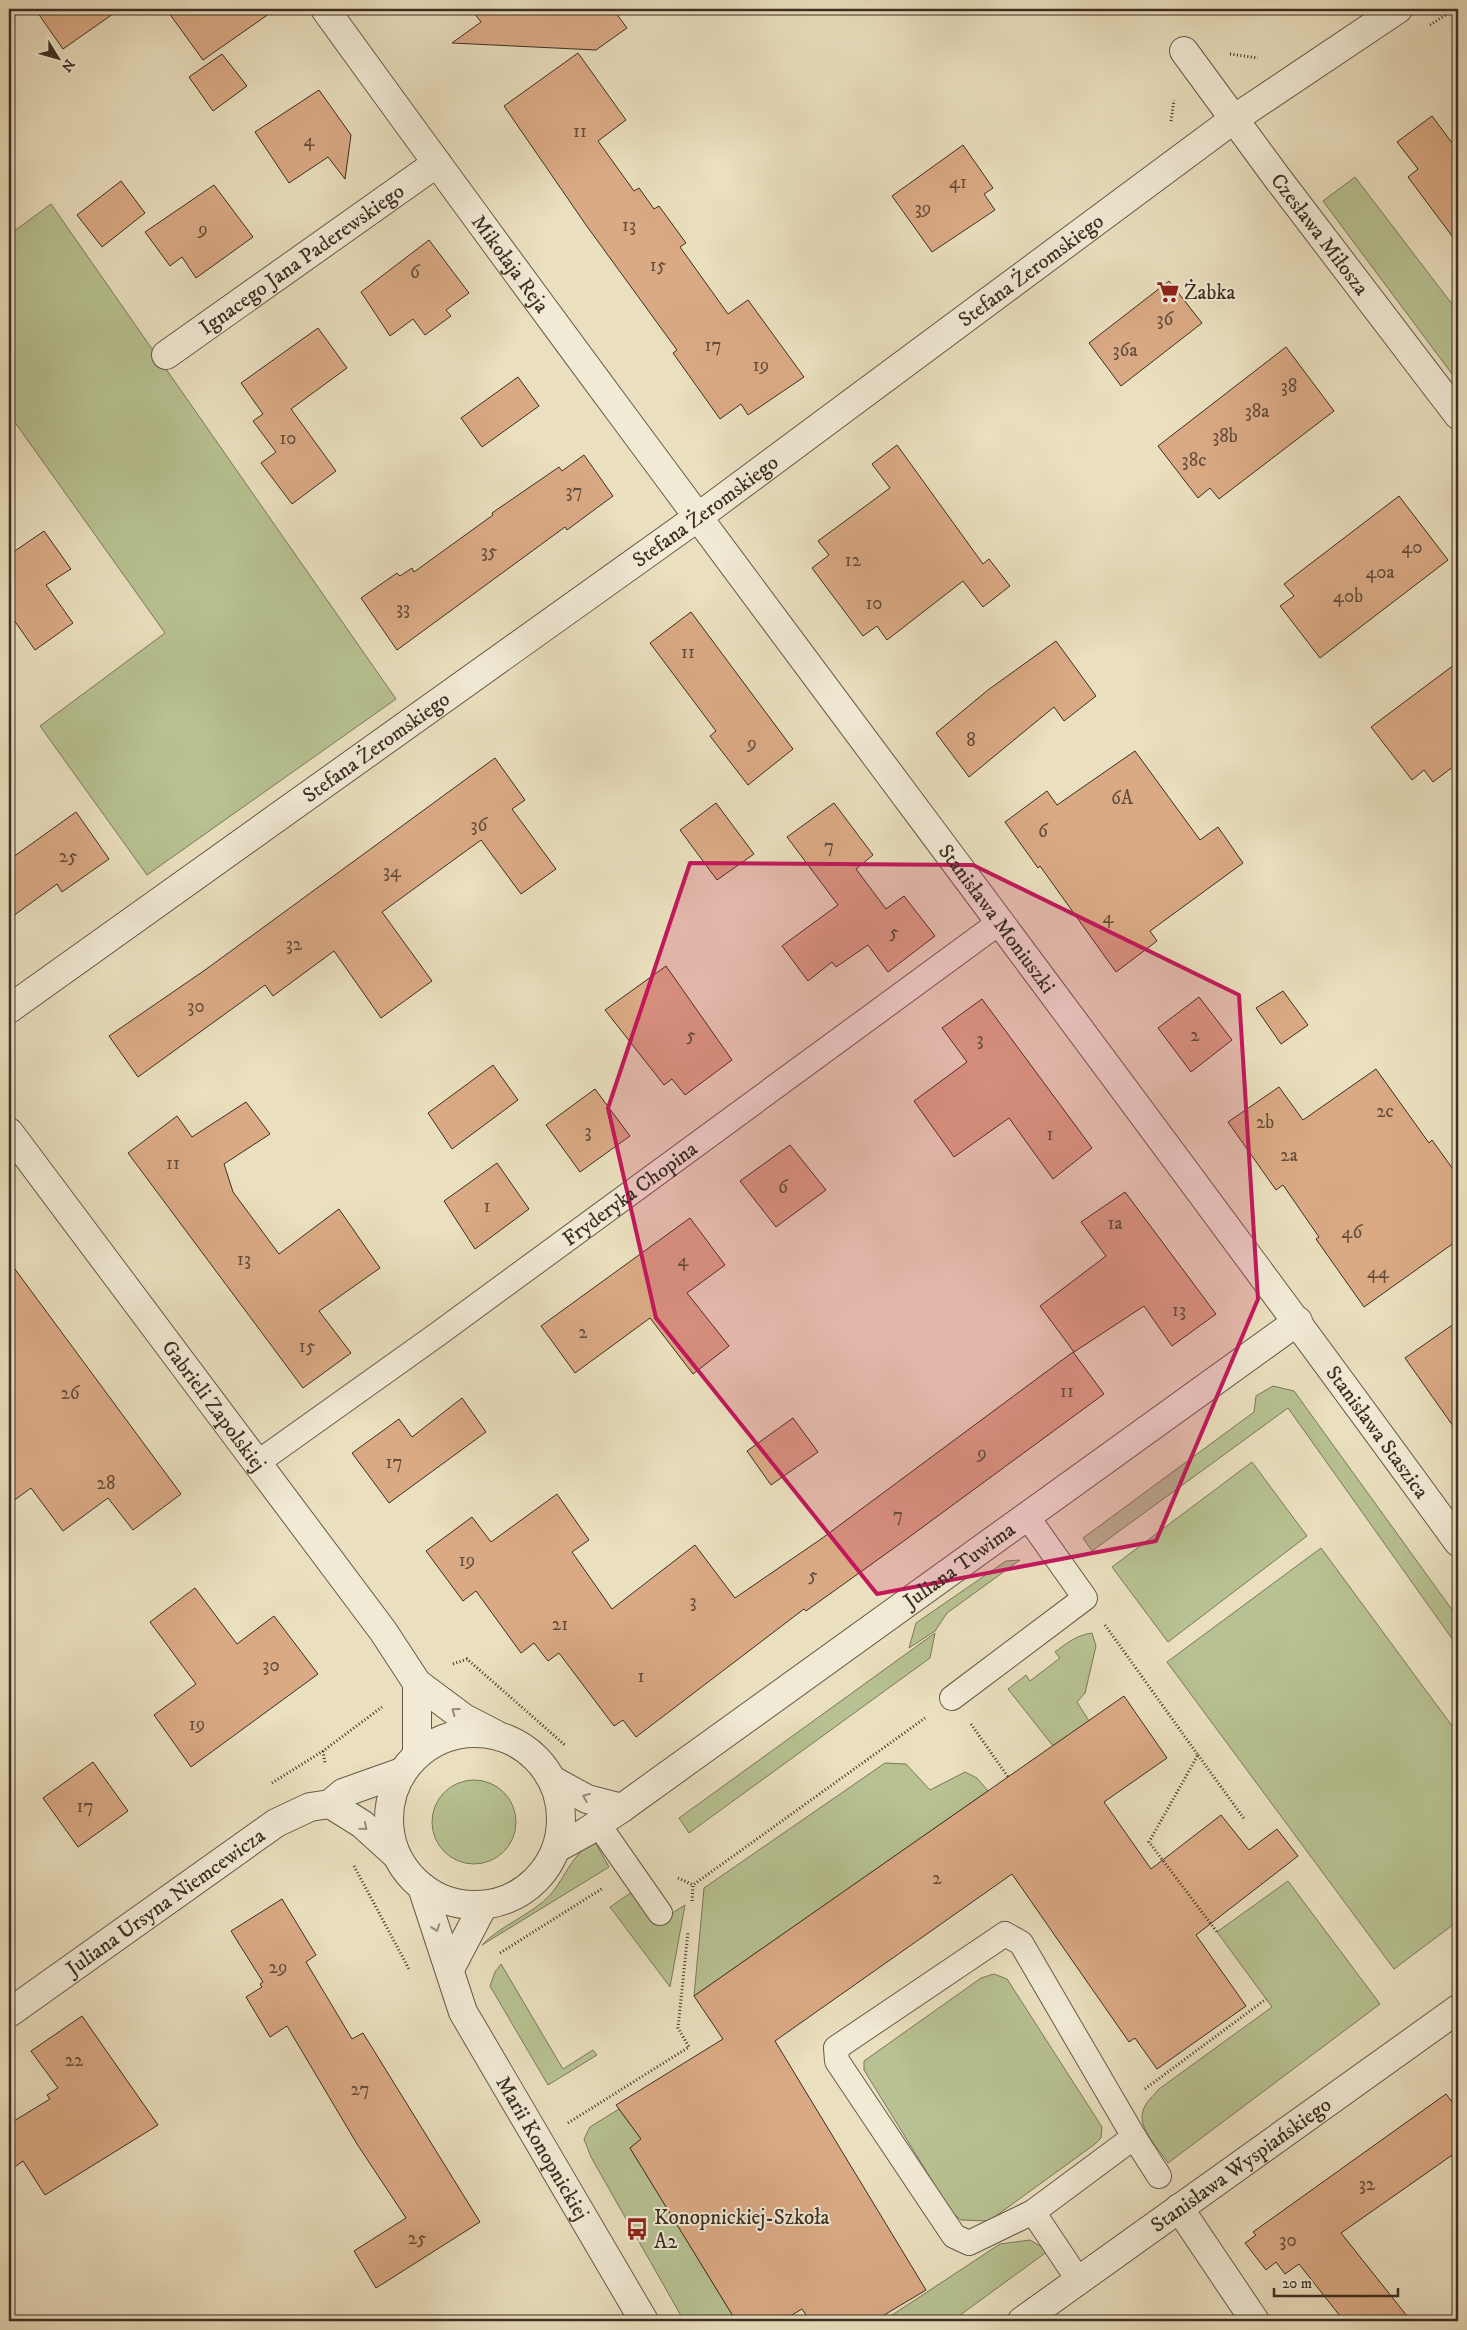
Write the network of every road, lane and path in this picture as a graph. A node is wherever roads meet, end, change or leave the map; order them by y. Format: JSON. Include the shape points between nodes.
{"nodes":[{"id":1,"x":325,"y":9,"type":"edge"},
{"id":2,"x":1398,"y":9,"type":"edge"},
{"id":3,"x":1455,"y":9,"type":"edge"},
{"id":4,"x":1423,"y":31,"type":"dead end"},
{"id":5,"x":1184,"y":51,"type":"dead end"},
{"id":6,"x":1234,"y":119,"type":"junction"},
{"id":7,"x":436,"y":163,"type":"junction"},
{"id":8,"x":166,"y":355,"type":"dead end"},
{"id":9,"x":1458,"y":415,"type":"edge"},
{"id":10,"x":698,"y":517,"type":"junction"},
{"id":11,"x":1000,"y":922,"type":"junction"},
{"id":12,"x":9,"y":1009,"type":"edge"},
{"id":13,"x":9,"y":1132,"type":"edge"},
{"id":14,"x":1298,"y":1321,"type":"junction"},
{"id":15,"x":257,"y":1463,"type":"junction"},
{"id":16,"x":1026,"y":1515,"type":"junction"},
{"id":17,"x":1458,"y":1542,"type":"edge"},
{"id":18,"x":1085,"y":1598,"type":"junction"},
{"id":19,"x":417,"y":1684,"type":"junction"},
{"id":20,"x":952,"y":1698,"type":"junction"},
{"id":21,"x":384,"y":1706,"type":"dead end"},
{"id":22,"x":495,"y":1734,"type":"junction"},
{"id":23,"x":323,"y":1751,"type":"dead end"},
{"id":24,"x":1198,"y":1755,"type":"junction"},
{"id":25,"x":409,"y":1762,"type":"junction"},
{"id":26,"x":1008,"y":1777,"type":"dead end"},
{"id":27,"x":554,"y":1781,"type":"junction"},
{"id":28,"x":330,"y":1804,"type":"junction"},
{"id":29,"x":622,"y":1808,"type":"junction"},
{"id":30,"x":1245,"y":1820,"type":"dead end"},
{"id":31,"x":598,"y":1824,"type":"junction"},
{"id":32,"x":557,"y":1848,"type":"junction"},
{"id":33,"x":396,"y":1854,"type":"junction"},
{"id":34,"x":350,"y":1860,"type":"dead end"},
{"id":35,"x":630,"y":1869,"type":"junction"},
{"id":36,"x":422,"y":1888,"type":"junction"},
{"id":37,"x":691,"y":1904,"type":"dead end"},
{"id":38,"x":483,"y":1906,"type":"junction"},
{"id":39,"x":660,"y":1914,"type":"dead end"},
{"id":40,"x":689,"y":1924,"type":"dead end"},
{"id":41,"x":1217,"y":1932,"type":"dead end"},
{"id":42,"x":498,"y":1954,"type":"dead end"},
{"id":43,"x":450,"y":1969,"type":"junction"},
{"id":44,"x":412,"y":1974,"type":"dead end"},
{"id":45,"x":1266,"y":1999,"type":"dead end"},
{"id":46,"x":1458,"y":2009,"type":"edge"},
{"id":47,"x":9,"y":2013,"type":"edge"},
{"id":48,"x":1118,"y":2109,"type":"junction"},
{"id":49,"x":562,"y":2127,"type":"dead end"},
{"id":50,"x":1134,"y":2137,"type":"junction"},
{"id":51,"x":1159,"y":2176,"type":"dead end"},
{"id":52,"x":1179,"y":2208,"type":"junction"},
{"id":53,"x":1033,"y":2212,"type":"junction"},
{"id":54,"x":1079,"y":2281,"type":"junction"},
{"id":55,"x":644,"y":2321,"type":"edge"},
{"id":56,"x":1022,"y":2321,"type":"edge"},
{"id":57,"x":1255,"y":2321,"type":"edge"}],
"edges":[{"from":1,"to":7,"type":"street","name":"Mikołaja Reja"},
{"from":2,"to":6,"type":"street","name":"Stefana Żeromskiego"},
{"from":3,"to":4,"type":"path"},
{"from":5,"to":6,"type":"street","name":"Czesława Miłosza"},
{"from":6,"to":9,"type":"street","name":"Czesława Miłosza"},
{"from":6,"to":10,"type":"street","name":"Stefana Żeromskiego"},
{"from":7,"to":8,"type":"street","name":"Ignacego Jana Paderewskiego"},
{"from":7,"to":10,"type":"street","name":"Mikołaja Reja"},
{"from":10,"to":11,"type":"street","name":"Stanisława Moniuszki"},
{"from":10,"to":12,"type":"street","name":"Stefana Żeromskiego"},
{"from":11,"to":14,"type":"street","name":"Stanisława Moniuszki"},
{"from":11,"to":15,"type":"lane","name":"Fryderyka Chopina"},
{"from":13,"to":15,"type":"street","name":"Gabrieli Zapolskiej"},
{"from":14,"to":16,"type":"street","name":"Juliana Tuwima"},
{"from":14,"to":17,"type":"street","name":"Stanisława Staszica"},
{"from":15,"to":19,"type":"street","name":"Gabrieli Zapolskiej","via":[[383,1631]]},
{"from":16,"to":18,"type":"lane"},
{"from":16,"to":29,"type":"street","name":"Juliana Tuwima"},
{"from":18,"to":20,"type":"lane"},
{"from":18,"to":24,"type":"path"},
{"from":22,"to":19,"type":"street","name":"Gabrieli Zapolskiej","one_way":true,"via":[[464,1718]]},
{"from":19,"to":25,"type":"street"},
{"from":20,"to":26,"type":"path"},
{"from":20,"to":37,"type":"path","via":[[693,1885]]},
{"from":21,"to":23,"type":"path"},
{"from":22,"to":25,"type":"street","via":[[454,1734]]},
{"from":22,"to":27,"type":"street","via":[[530,1751]]},
{"from":24,"to":30,"type":"path"},
{"from":24,"to":41,"type":"path","via":[[1149,1842]]},
{"from":25,"to":28,"type":"street","name":"Juliana Ursyna Niemcewicza","via":[[343,1793]]},
{"from":25,"to":33,"type":"street","via":[[388,1812]]},
{"from":29,"to":27,"type":"street","one_way":true,"via":[[586,1799]]},
{"from":27,"to":32,"type":"street","via":[[562,1814]]},
{"from":28,"to":33,"type":"street","one_way":true,"via":[[362,1824]]},
{"from":28,"to":47,"type":"street","name":"Juliana Ursyna Niemcewicza","via":[[310,1807],[276,1824]]},
{"from":29,"to":31,"type":"street","name":"Juliana Tuwima"},
{"from":31,"to":32,"type":"street","name":"Juliana Tuwima"},
{"from":31,"to":35,"type":"lane"},
{"from":32,"to":38,"type":"street","via":[[540,1876],[515,1896]]},
{"from":33,"to":36,"type":"street"},
{"from":34,"to":44,"type":"path"},
{"from":35,"to":39,"type":"lane"},
{"from":35,"to":42,"type":"path"},
{"from":36,"to":38,"type":"street","via":[[451,1902]]},
{"from":36,"to":43,"type":"street","name":"Marii Konopnickiej","one_way":true},
{"from":38,"to":43,"type":"street"},
{"from":40,"to":49,"type":"path","via":[[678,2028],[689,2047]]},
{"from":43,"to":55,"type":"street","name":"Marii Konopnickiej","via":[[463,2012]]},
{"from":45,"to":48,"type":"path"},
{"from":46,"to":52,"type":"street","name":"Stanisława Wyspiańskiego"},
{"from":48,"to":50,"type":"lane"},
{"from":48,"to":53,"type":"lane","via":[[1021,1943],[1005,1934],[836,2048],[837,2061],[954,2236],[969,2243]]},
{"from":50,"to":51,"type":"lane"},
{"from":50,"to":53,"type":"lane"},
{"from":52,"to":54,"type":"street","name":"Stanisława Wyspiańskiego"},
{"from":52,"to":57,"type":"street"},
{"from":53,"to":54,"type":"lane"},
{"from":54,"to":56,"type":"street","name":"Stanisława Wyspiańskiego"}]}
